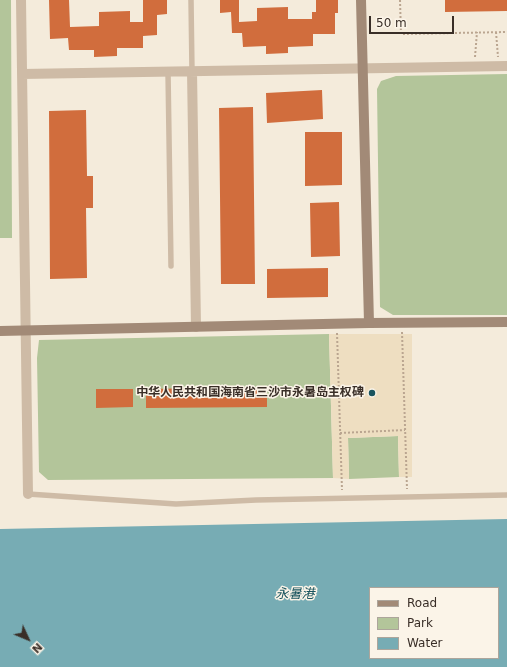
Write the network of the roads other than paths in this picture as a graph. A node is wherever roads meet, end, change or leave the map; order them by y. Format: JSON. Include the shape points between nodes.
{"nodes":[{"id":1,"x":21,"y":0,"type":"edge"},
{"id":2,"x":191,"y":0,"type":"edge"},
{"id":3,"x":361,"y":0,"type":"edge"},
{"id":4,"x":503,"y":66,"type":"edge"},
{"id":5,"x":363,"y":68,"type":"junction"},
{"id":6,"x":192,"y":71,"type":"junction"},
{"id":7,"x":168,"y":72,"type":"junction"},
{"id":8,"x":22,"y":74,"type":"junction"},
{"id":9,"x":171,"y":266,"type":"dead end"},
{"id":10,"x":507,"y":322,"type":"edge"},
{"id":11,"x":369,"y":323,"type":"junction"},
{"id":12,"x":196,"y":327,"type":"junction"},
{"id":13,"x":0,"y":331,"type":"edge"},
{"id":14,"x":25,"y":331,"type":"junction"},
{"id":15,"x":28,"y":494,"type":"joint"},
{"id":16,"x":507,"y":495,"type":"edge"}],
"edges":[{"from":1,"to":8,"type":"street"},
{"from":2,"to":6,"type":"lane"},
{"from":3,"to":5,"type":"street"},
{"from":4,"to":5,"type":"street"},
{"from":5,"to":6,"type":"street"},
{"from":5,"to":11,"type":"street"},
{"from":6,"to":7,"type":"street"},
{"from":6,"to":12,"type":"street"},
{"from":7,"to":8,"type":"street"},
{"from":7,"to":9,"type":"lane"},
{"from":8,"to":14,"type":"street"},
{"from":10,"to":11,"type":"street"},
{"from":11,"to":12,"type":"street"},
{"from":12,"to":14,"type":"street"},
{"from":13,"to":14,"type":"street"},
{"from":14,"to":15,"type":"street"},
{"from":15,"to":16,"type":"lane","via":[[176,504]]}]}
